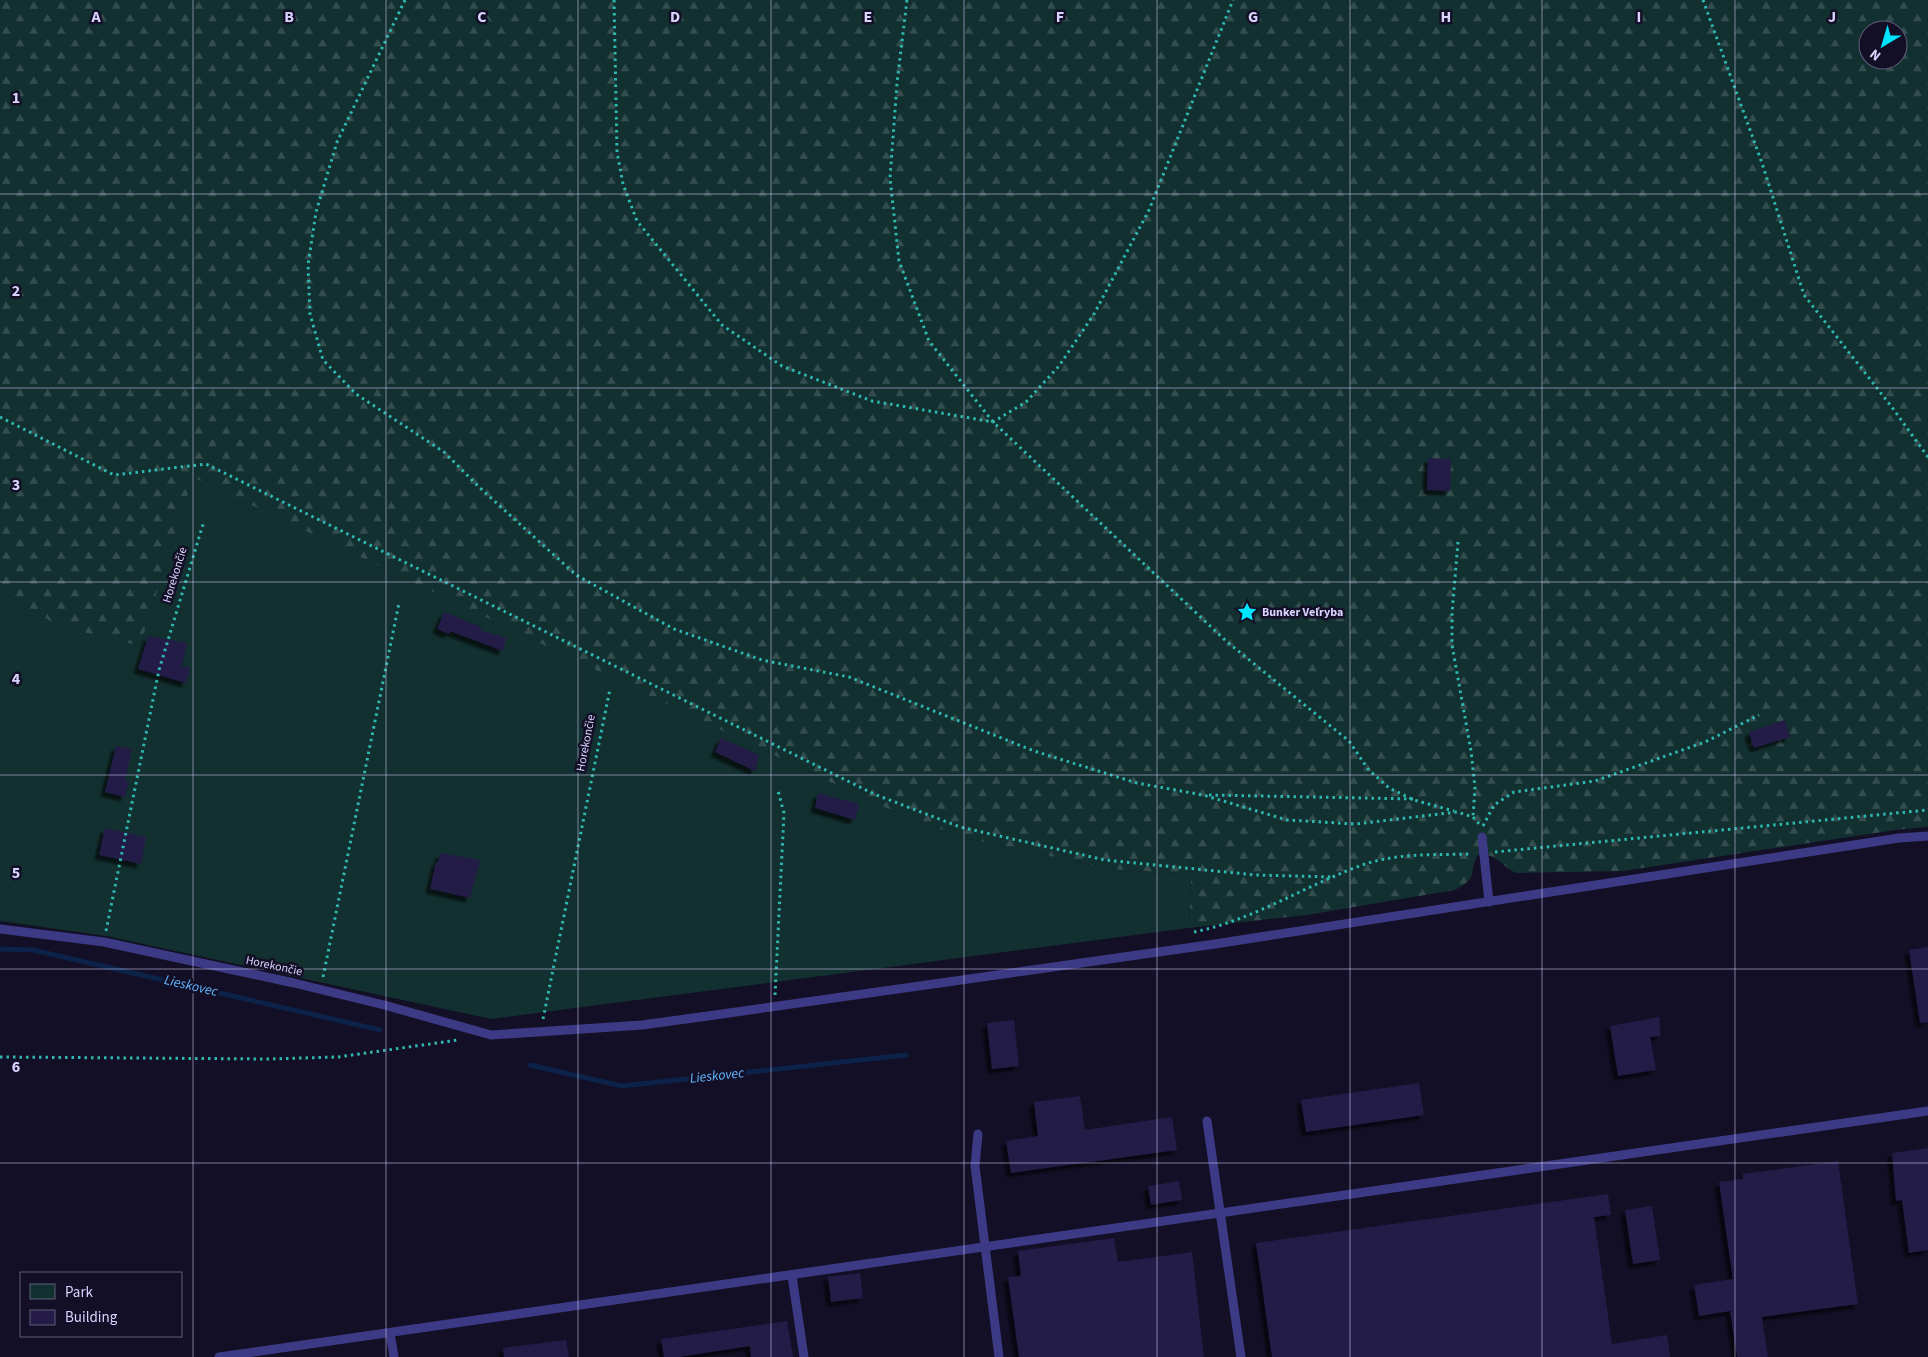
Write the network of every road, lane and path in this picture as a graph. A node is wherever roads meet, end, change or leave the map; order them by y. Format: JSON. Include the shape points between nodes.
{"nodes":[{"id":1,"x":405,"y":0,"type":"edge"},
{"id":2,"x":614,"y":0,"type":"edge"},
{"id":3,"x":908,"y":0,"type":"edge"},
{"id":4,"x":1233,"y":0,"type":"edge"},
{"id":5,"x":1703,"y":0,"type":"edge"},
{"id":6,"x":0,"y":417,"type":"edge"},
{"id":7,"x":993,"y":422,"type":"junction"},
{"id":8,"x":1928,"y":457,"type":"edge"},
{"id":9,"x":204,"y":521,"type":"dead end"},
{"id":10,"x":1458,"y":542,"type":"dead end"},
{"id":11,"x":399,"y":603,"type":"dead end"},
{"id":12,"x":610,"y":689,"type":"dead end"},
{"id":13,"x":1759,"y":715,"type":"dead end"},
{"id":14,"x":778,"y":791,"type":"dead end"},
{"id":15,"x":1203,"y":795,"type":"junction"},
{"id":16,"x":1414,"y":800,"type":"junction"},
{"id":17,"x":1928,"y":810,"type":"edge"},
{"id":18,"x":1457,"y":812,"type":"junction"},
{"id":19,"x":1473,"y":817,"type":"junction"},
{"id":20,"x":1928,"y":836,"type":"edge"},
{"id":21,"x":1482,"y":837,"type":"dead end"},
{"id":22,"x":1488,"y":853,"type":"dead end"},
{"id":23,"x":1475,"y":854,"type":"dead end"},
{"id":24,"x":1336,"y":877,"type":"junction"},
{"id":25,"x":1489,"y":902,"type":"junction"},
{"id":26,"x":0,"y":929,"type":"edge"},
{"id":27,"x":107,"y":930,"type":"dead end"},
{"id":28,"x":1186,"y":934,"type":"dead end"},
{"id":29,"x":322,"y":980,"type":"dead end"},
{"id":30,"x":784,"y":992,"type":"dead end"},
{"id":31,"x":775,"y":994,"type":"junction"},
{"id":32,"x":765,"y":995,"type":"dead end"},
{"id":33,"x":775,"y":1006,"type":"junction"},
{"id":34,"x":545,"y":1008,"type":"dead end"},
{"id":35,"x":463,"y":1039,"type":"dead end"},
{"id":36,"x":0,"y":1057,"type":"edge"},
{"id":37,"x":1928,"y":1112,"type":"edge"},
{"id":38,"x":1207,"y":1122,"type":"dead end"},
{"id":39,"x":978,"y":1134,"type":"dead end"},
{"id":40,"x":1220,"y":1214,"type":"junction"},
{"id":41,"x":984,"y":1248,"type":"junction"},
{"id":42,"x":792,"y":1276,"type":"junction"},
{"id":43,"x":390,"y":1333,"type":"junction"},
{"id":44,"x":219,"y":1357,"type":"edge"},
{"id":45,"x":394,"y":1357,"type":"edge"},
{"id":46,"x":804,"y":1357,"type":"edge"},
{"id":47,"x":999,"y":1357,"type":"edge"},
{"id":48,"x":1240,"y":1357,"type":"edge"}],
"edges":[{"from":1,"to":15,"type":"path","via":[[337,142],[316,212],[308,264],[310,314],[323,360],[356,394],[444,452],[576,575],[674,629],[762,660],[849,677],[1034,751],[1127,780]]},
{"from":2,"to":7,"type":"path","via":[[617,152],[623,184],[637,221],[722,325],[782,366],[872,401]]},
{"from":3,"to":7,"type":"path","via":[[897,83],[890,178],[899,262],[929,341]]},
{"from":4,"to":7,"type":"path","via":[[1150,210],[1094,314],[1060,366],[1033,395]]},
{"from":5,"to":8,"type":"path","via":[[1759,154],[1804,295]]},
{"from":6,"to":24,"type":"path","via":[[114,475],[206,464],[874,794],[960,827],[1105,860],[1256,875]]},
{"from":7,"to":16,"type":"path","via":[[1226,641],[1350,741],[1382,782]]},
{"from":9,"to":27,"type":"path","name":"Horekončie","via":[[159,670]]},
{"from":10,"to":19,"type":"path","via":[[1452,645],[1472,750]]},
{"from":11,"to":29,"type":"path"},
{"from":12,"to":34,"type":"path","name":"Horekončie"},
{"from":13,"to":19,"type":"path","via":[[1705,742],[1594,781],[1514,792],[1494,805],[1482,828]]},
{"from":14,"to":31,"type":"path","via":[[784,813]]},
{"from":15,"to":16,"type":"path"},
{"from":15,"to":18,"type":"path","via":[[1287,820],[1355,824]]},
{"from":16,"to":18,"type":"path"},
{"from":17,"to":22,"type":"path"},
{"from":18,"to":19,"type":"path"},
{"from":20,"to":25,"type":"lane","name":"Horekončie"},
{"from":21,"to":25,"type":"lane"},
{"from":23,"to":24,"type":"path","via":[[1389,858]]},
{"from":24,"to":28,"type":"path","via":[[1232,921]]},
{"from":25,"to":33,"type":"lane","name":"Horekončie"},
{"from":26,"to":33,"type":"lane","name":"Horekončie","via":[[104,942],[294,983],[491,1035],[642,1025]]},
{"from":30,"to":31,"type":"path"},
{"from":31,"to":32,"type":"path"},
{"from":31,"to":33,"type":"path"},
{"from":35,"to":36,"type":"path","via":[[338,1057]]},
{"from":37,"to":40,"type":"lane"},
{"from":38,"to":40,"type":"lane"},
{"from":39,"to":41,"type":"lane","via":[[975,1166]]},
{"from":40,"to":41,"type":"lane"},
{"from":40,"to":48,"type":"lane"},
{"from":41,"to":42,"type":"lane"},
{"from":41,"to":47,"type":"lane"},
{"from":42,"to":43,"type":"lane"},
{"from":42,"to":46,"type":"lane"},
{"from":43,"to":44,"type":"lane"},
{"from":43,"to":45,"type":"lane"}]}
